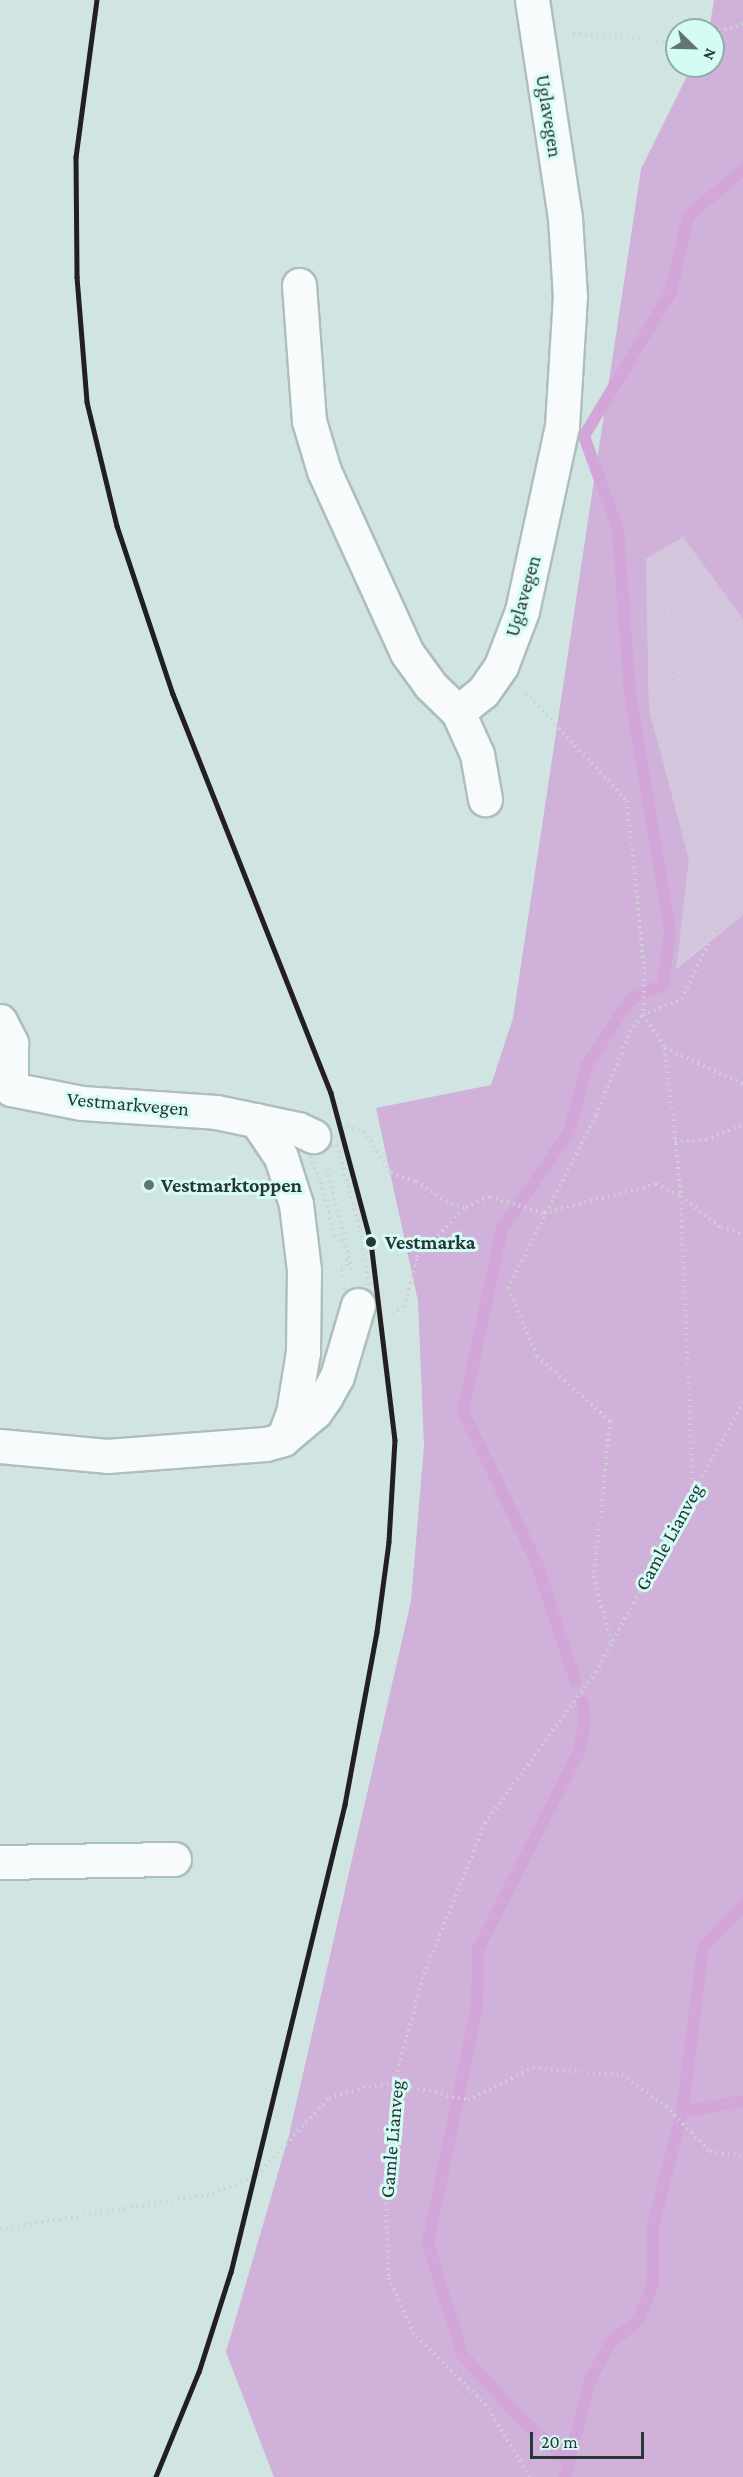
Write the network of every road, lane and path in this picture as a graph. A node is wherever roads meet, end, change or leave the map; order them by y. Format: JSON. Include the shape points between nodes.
{"nodes":[{"id":1,"x":534,"y":15,"type":"edge"},
{"id":2,"x":743,"y":24,"type":"edge"},
{"id":3,"x":725,"y":29,"type":"edge"},
{"id":4,"x":665,"y":40,"type":"edge"},
{"id":5,"x":299,"y":285,"type":"dead end"},
{"id":6,"x":663,"y":587,"type":"dead end"},
{"id":7,"x":501,"y":666,"type":"junction"},
{"id":8,"x":458,"y":712,"type":"junction"},
{"id":9,"x":485,"y":799,"type":"dead end"},
{"id":10,"x":643,"y":1015,"type":"junction"},
{"id":11,"x":0,"y":1021,"type":"edge"},
{"id":12,"x":665,"y":1048,"type":"junction"},
{"id":13,"x":743,"y":1084,"type":"edge"},
{"id":14,"x":6,"y":1089,"type":"edge"},
{"id":15,"x":256,"y":1119,"type":"junction"},
{"id":16,"x":743,"y":1125,"type":"edge"},
{"id":17,"x":675,"y":1141,"type":"junction"},
{"id":18,"x":317,"y":1144,"type":"junction"},
{"id":19,"x":681,"y":1196,"type":"junction"},
{"id":20,"x":466,"y":1207,"type":"junction"},
{"id":21,"x":544,"y":1213,"type":"junction"},
{"id":22,"x":743,"y":1233,"type":"edge"},
{"id":23,"x":412,"y":1268,"type":"dead end"},
{"id":24,"x":356,"y":1294,"type":"junction"},
{"id":25,"x":743,"y":1402,"type":"edge"},
{"id":26,"x":274,"y":1442,"type":"junction"},
{"id":27,"x":0,"y":1446,"type":"edge"},
{"id":28,"x":693,"y":1494,"type":"junction"},
{"id":29,"x":612,"y":1642,"type":"junction"},
{"id":30,"x":174,"y":1859,"type":"dead end"},
{"id":31,"x":0,"y":1862,"type":"edge"},
{"id":32,"x":394,"y":2083,"type":"junction"},
{"id":33,"x":743,"y":2156,"type":"edge"},
{"id":34,"x":0,"y":2229,"type":"edge"},
{"id":35,"x":530,"y":2477,"type":"edge"}],
"edges":[{"from":1,"to":4,"type":"path"},
{"from":1,"to":7,"type":"street","name":"Uglavegen","via":[[565,218],[570,297],[562,426],[522,611]]},
{"from":2,"to":3,"type":"path"},
{"from":5,"to":8,"type":"street","via":[[309,421],[324,471],[407,653],[430,685]]},
{"from":6,"to":10,"type":"path","via":[[688,727],[707,766],[717,925],[682,999]]},
{"from":7,"to":8,"type":"street","name":"Uglavegen","via":[[483,692]]},
{"from":7,"to":10,"type":"path","via":[[627,801],[644,967]]},
{"from":8,"to":9,"type":"street","via":[[477,754]]},
{"from":10,"to":12,"type":"path"},
{"from":10,"to":21,"type":"path","via":[[630,1032],[596,1115]]},
{"from":11,"to":14,"type":"street","name":"Vestmarkvegen","via":[[11,1043]]},
{"from":12,"to":13,"type":"path"},
{"from":12,"to":17,"type":"path"},
{"from":14,"to":15,"type":"street","name":"Vestmarkvegen","via":[[82,1102],[159,1106]]},
{"from":15,"to":18,"type":"street","name":"Vestmarkvegen"},
{"from":15,"to":26,"type":"street","via":[[281,1156],[296,1204],[304,1270],[303,1352],[293,1413]]},
{"from":16,"to":17,"type":"path","via":[[706,1140]]},
{"from":17,"to":19,"type":"path"},
{"from":18,"to":20,"type":"path","via":[[341,1127],[364,1131],[391,1173],[416,1181],[445,1202]]},
{"from":18,"to":24,"type":"path","via":[[348,1243]]},
{"from":18,"to":24,"type":"path","via":[[309,1155],[320,1180],[336,1242],[342,1241],[347,1266],[341,1268],[346,1306]]},
{"from":18,"to":24,"type":"path","via":[[337,1145],[360,1230],[371,1302]]},
{"from":19,"to":21,"type":"path","via":[[656,1184]]},
{"from":19,"to":22,"type":"path","via":[[722,1228]]},
{"from":19,"to":28,"type":"path"},
{"from":20,"to":21,"type":"path","via":[[490,1197]]},
{"from":20,"to":23,"type":"path","via":[[430,1242]]},
{"from":21,"to":29,"type":"path","via":[[508,1288],[537,1356],[610,1421],[594,1578]]},
{"from":24,"to":26,"type":"street","via":[[337,1376],[326,1396],[315,1413]]},
{"from":25,"to":28,"type":"path","name":"Gamle Lianveg"},
{"from":26,"to":27,"type":"street","via":[[108,1456]]},
{"from":28,"to":29,"type":"path","name":"Gamle Lianveg"},
{"from":29,"to":32,"type":"path","name":"Gamle Lianveg","via":[[596,1672],[485,1823],[424,1974]]},
{"from":30,"to":31,"type":"street"},
{"from":32,"to":33,"type":"path","via":[[468,2100],[533,2068],[621,2075],[666,2106],[710,2152]]},
{"from":32,"to":34,"type":"path","via":[[329,2098],[256,2175],[213,2194]]},
{"from":32,"to":35,"type":"path","name":"Gamle Lianveg","via":[[385,2178],[388,2276],[414,2334],[486,2405]]}]}
